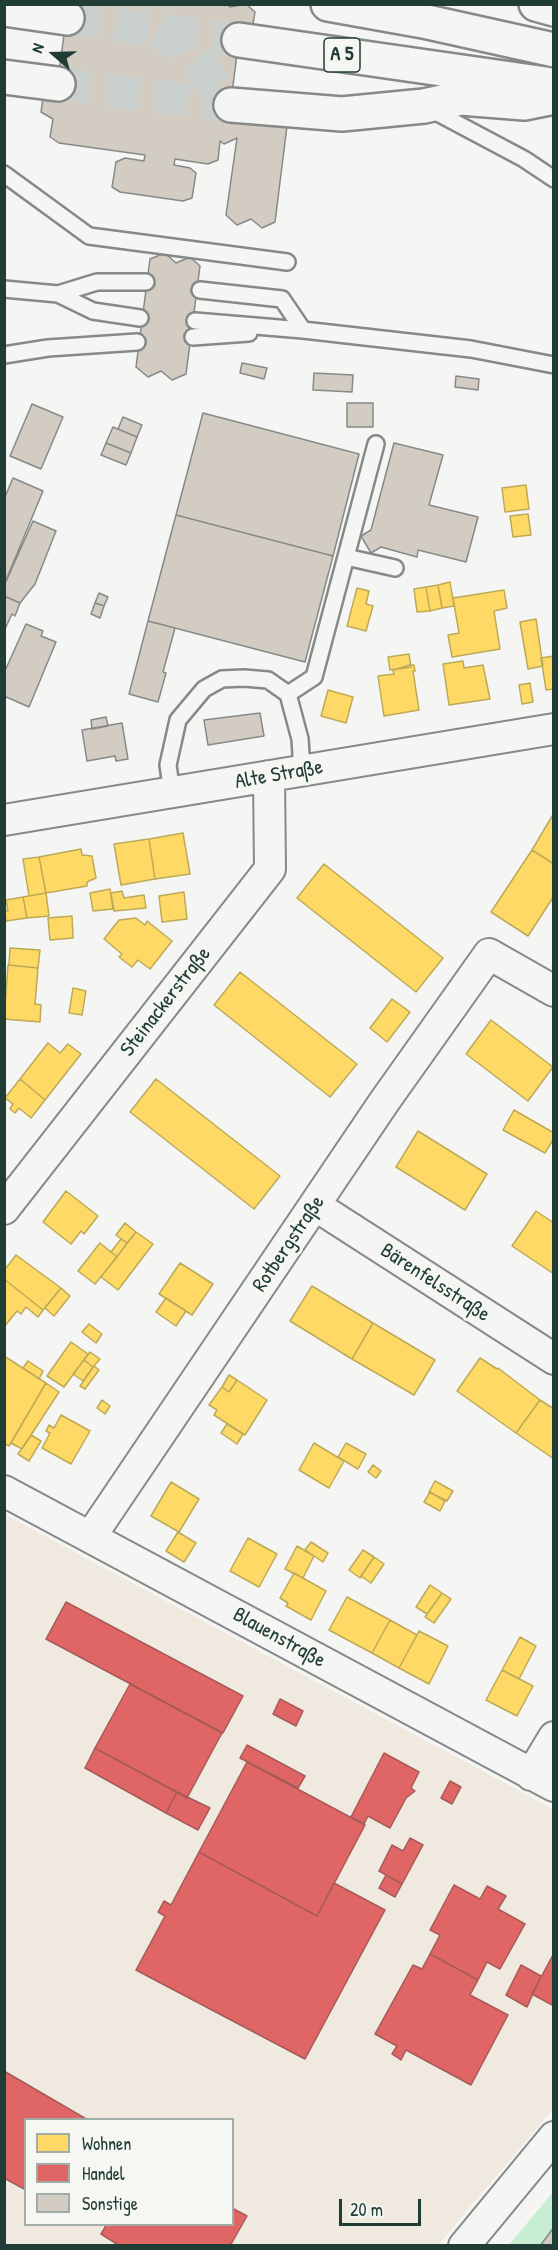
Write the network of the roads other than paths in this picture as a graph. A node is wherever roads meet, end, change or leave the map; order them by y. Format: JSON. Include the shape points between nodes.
{"nodes":[{"id":1,"x":328,"y":4,"type":"edge"},
{"id":2,"x":536,"y":4,"type":"edge"},
{"id":3,"x":4,"y":9,"type":"edge"},
{"id":4,"x":554,"y":9,"type":"edge"},
{"id":5,"x":67,"y":18,"type":"tunnel mouth"},
{"id":6,"x":239,"y":40,"type":"tunnel mouth"},
{"id":7,"x":554,"y":50,"type":"edge"},
{"id":8,"x":4,"y":77,"type":"edge"},
{"id":9,"x":58,"y":84,"type":"tunnel mouth"},
{"id":10,"x":554,"y":86,"type":"edge"},
{"id":11,"x":554,"y":97,"type":"edge"},
{"id":12,"x":231,"y":105,"type":"tunnel mouth"},
{"id":13,"x":424,"y":106,"type":"junction"},
{"id":14,"x":4,"y":174,"type":"edge"},
{"id":15,"x":554,"y":179,"type":"edge"},
{"id":16,"x":287,"y":262,"type":"dead end"},
{"id":17,"x":146,"y":282,"type":"dead end"},
{"id":18,"x":4,"y":289,"type":"edge"},
{"id":19,"x":200,"y":290,"type":"dead end"},
{"id":20,"x":58,"y":294,"type":"junction"},
{"id":21,"x":140,"y":318,"type":"dead end"},
{"id":22,"x":195,"y":321,"type":"dead end"},
{"id":23,"x":303,"y":330,"type":"junction"},
{"id":24,"x":193,"y":337,"type":"dead end"},
{"id":25,"x":137,"y":342,"type":"dead end"},
{"id":26,"x":4,"y":355,"type":"edge"},
{"id":27,"x":554,"y":365,"type":"edge"},
{"id":28,"x":376,"y":444,"type":"dead end"},
{"id":29,"x":346,"y":557,"type":"junction"},
{"id":30,"x":395,"y":568,"type":"dead end"},
{"id":31,"x":288,"y":694,"type":"junction"},
{"id":32,"x":554,"y":729,"type":"edge"},
{"id":33,"x":302,"y":771,"type":"junction"},
{"id":34,"x":269,"y":776,"type":"junction"},
{"id":35,"x":172,"y":793,"type":"junction"},
{"id":36,"x":4,"y":820,"type":"edge"},
{"id":37,"x":554,"y":992,"type":"edge"},
{"id":38,"x":316,"y":1206,"type":"junction"},
{"id":39,"x":4,"y":1209,"type":"edge"},
{"id":40,"x":554,"y":1359,"type":"edge"},
{"id":41,"x":4,"y":1491,"type":"edge"},
{"id":42,"x":91,"y":1536,"type":"junction"},
{"id":43,"x":554,"y":1737,"type":"edge"},
{"id":44,"x":542,"y":1781,"type":"edge"},
{"id":45,"x":554,"y":2137,"type":"edge"},
{"id":46,"x":464,"y":2246,"type":"edge"}],
"edges":[{"from":1,"to":7,"type":"highway","number":"A 5"},
{"from":2,"to":4,"type":"highway"},
{"from":3,"to":5,"type":"highway"},
{"from":6,"to":10,"type":"highway","number":"A 5"},
{"from":8,"to":9,"type":"highway"},
{"from":11,"to":13,"type":"highway","via":[[524,103],[461,98]]},
{"from":12,"to":13,"type":"highway","via":[[342,114]]},
{"from":13,"to":15,"type":"lane"},
{"from":14,"to":16,"type":"lane","via":[[89,236]]},
{"from":17,"to":20,"type":"lane","via":[[97,282]]},
{"from":18,"to":20,"type":"lane"},
{"from":19,"to":23,"type":"lane","via":[[282,299]]},
{"from":20,"to":21,"type":"lane","via":[[93,311]]},
{"from":22,"to":23,"type":"lane"},
{"from":23,"to":24,"type":"lane"},
{"from":23,"to":27,"type":"lane","via":[[471,349]]},
{"from":25,"to":26,"type":"lane"},
{"from":28,"to":29,"type":"lane"},
{"from":29,"to":30,"type":"lane"},
{"from":29,"to":31,"type":"lane","via":[[314,676]]},
{"from":31,"to":33,"type":"lane","via":[[300,739]]},
{"from":31,"to":35,"type":"lane","via":[[268,680],[244,678],[222,679],[204,689],[178,720],[168,765]]},
{"from":32,"to":33,"type":"street","name":"Alte Straße"},
{"from":33,"to":34,"type":"street","name":"Alte Straße"},
{"from":34,"to":35,"type":"street","name":"Alte Straße"},
{"from":34,"to":39,"type":"street","name":"Steinackerstraße","via":[[270,869]]},
{"from":35,"to":36,"type":"street","name":"Alte Straße"},
{"from":37,"to":38,"type":"street","name":"Rotbergstraße","via":[[489,954]]},
{"from":38,"to":40,"type":"street","name":"Bärenfelsstraße"},
{"from":38,"to":42,"type":"street","name":"Rotbergstraße"},
{"from":41,"to":42,"type":"street","name":"Blauenstraße"},
{"from":42,"to":44,"type":"street","name":"Blauenstraße"},
{"from":43,"to":44,"type":"street"},
{"from":45,"to":46,"type":"street"}]}
